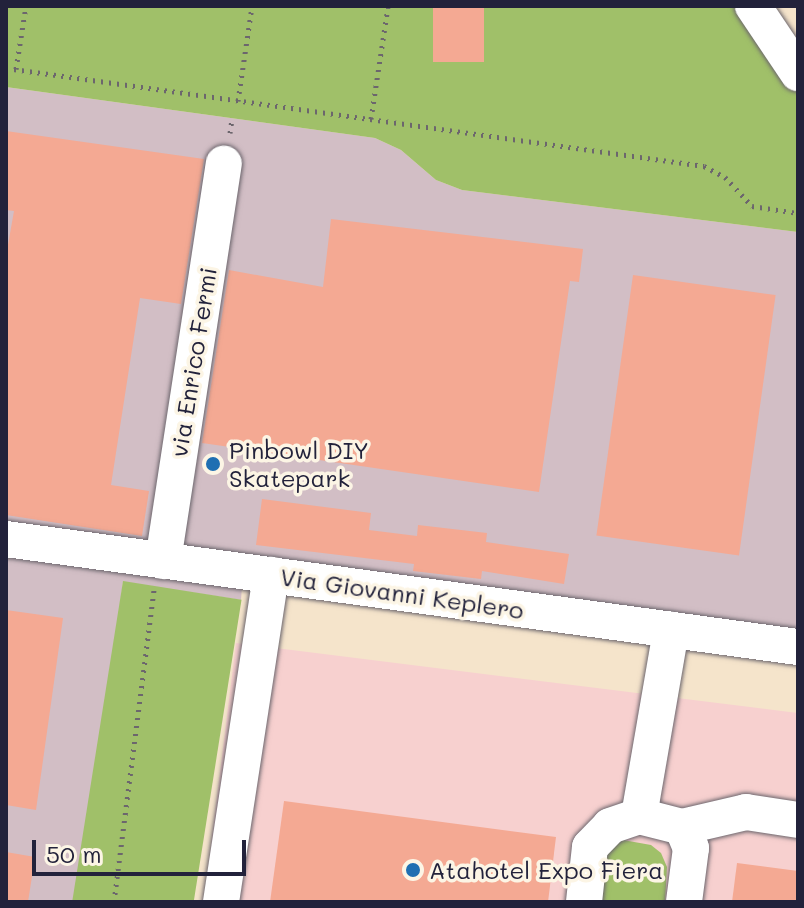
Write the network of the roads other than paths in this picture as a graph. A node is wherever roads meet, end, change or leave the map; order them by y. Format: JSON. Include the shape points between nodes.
{"nodes":[{"id":1,"x":753,"y":6,"type":"edge"},
{"id":2,"x":798,"y":73,"type":"edge"},
{"id":3,"x":224,"y":164,"type":"dead end"},
{"id":4,"x":6,"y":539,"type":"edge"},
{"id":5,"x":157,"y":560,"type":"junction"},
{"id":6,"x":271,"y":575,"type":"junction"},
{"id":7,"x":671,"y":630,"type":"junction"},
{"id":8,"x":798,"y":647,"type":"edge"},
{"id":9,"x":639,"y":816,"type":"junction"},
{"id":10,"x":798,"y":820,"type":"edge"},
{"id":11,"x":682,"y":827,"type":"junction"},
{"id":12,"x":221,"y":902,"type":"edge"},
{"id":13,"x":584,"y":902,"type":"edge"},
{"id":14,"x":684,"y":902,"type":"edge"}],
"edges":[{"from":1,"to":2,"type":"street"},
{"from":3,"to":5,"type":"street","name":"via Enrico Fermi"},
{"from":4,"to":5,"type":"street","name":"Via Giovanni Keplero"},
{"from":5,"to":6,"type":"street","name":"Via Giovanni Keplero"},
{"from":6,"to":7,"type":"street","name":"Via Giovanni Keplero"},
{"from":6,"to":12,"type":"street"},
{"from":7,"to":8,"type":"street","name":"Via Giovanni Keplero"},
{"from":7,"to":9,"type":"street"},
{"from":9,"to":11,"type":"street"},
{"from":9,"to":13,"type":"street","via":[[610,826],[590,847]]},
{"from":10,"to":11,"type":"street","via":[[746,812]]},
{"from":11,"to":14,"type":"street","via":[[691,848]]}]}
